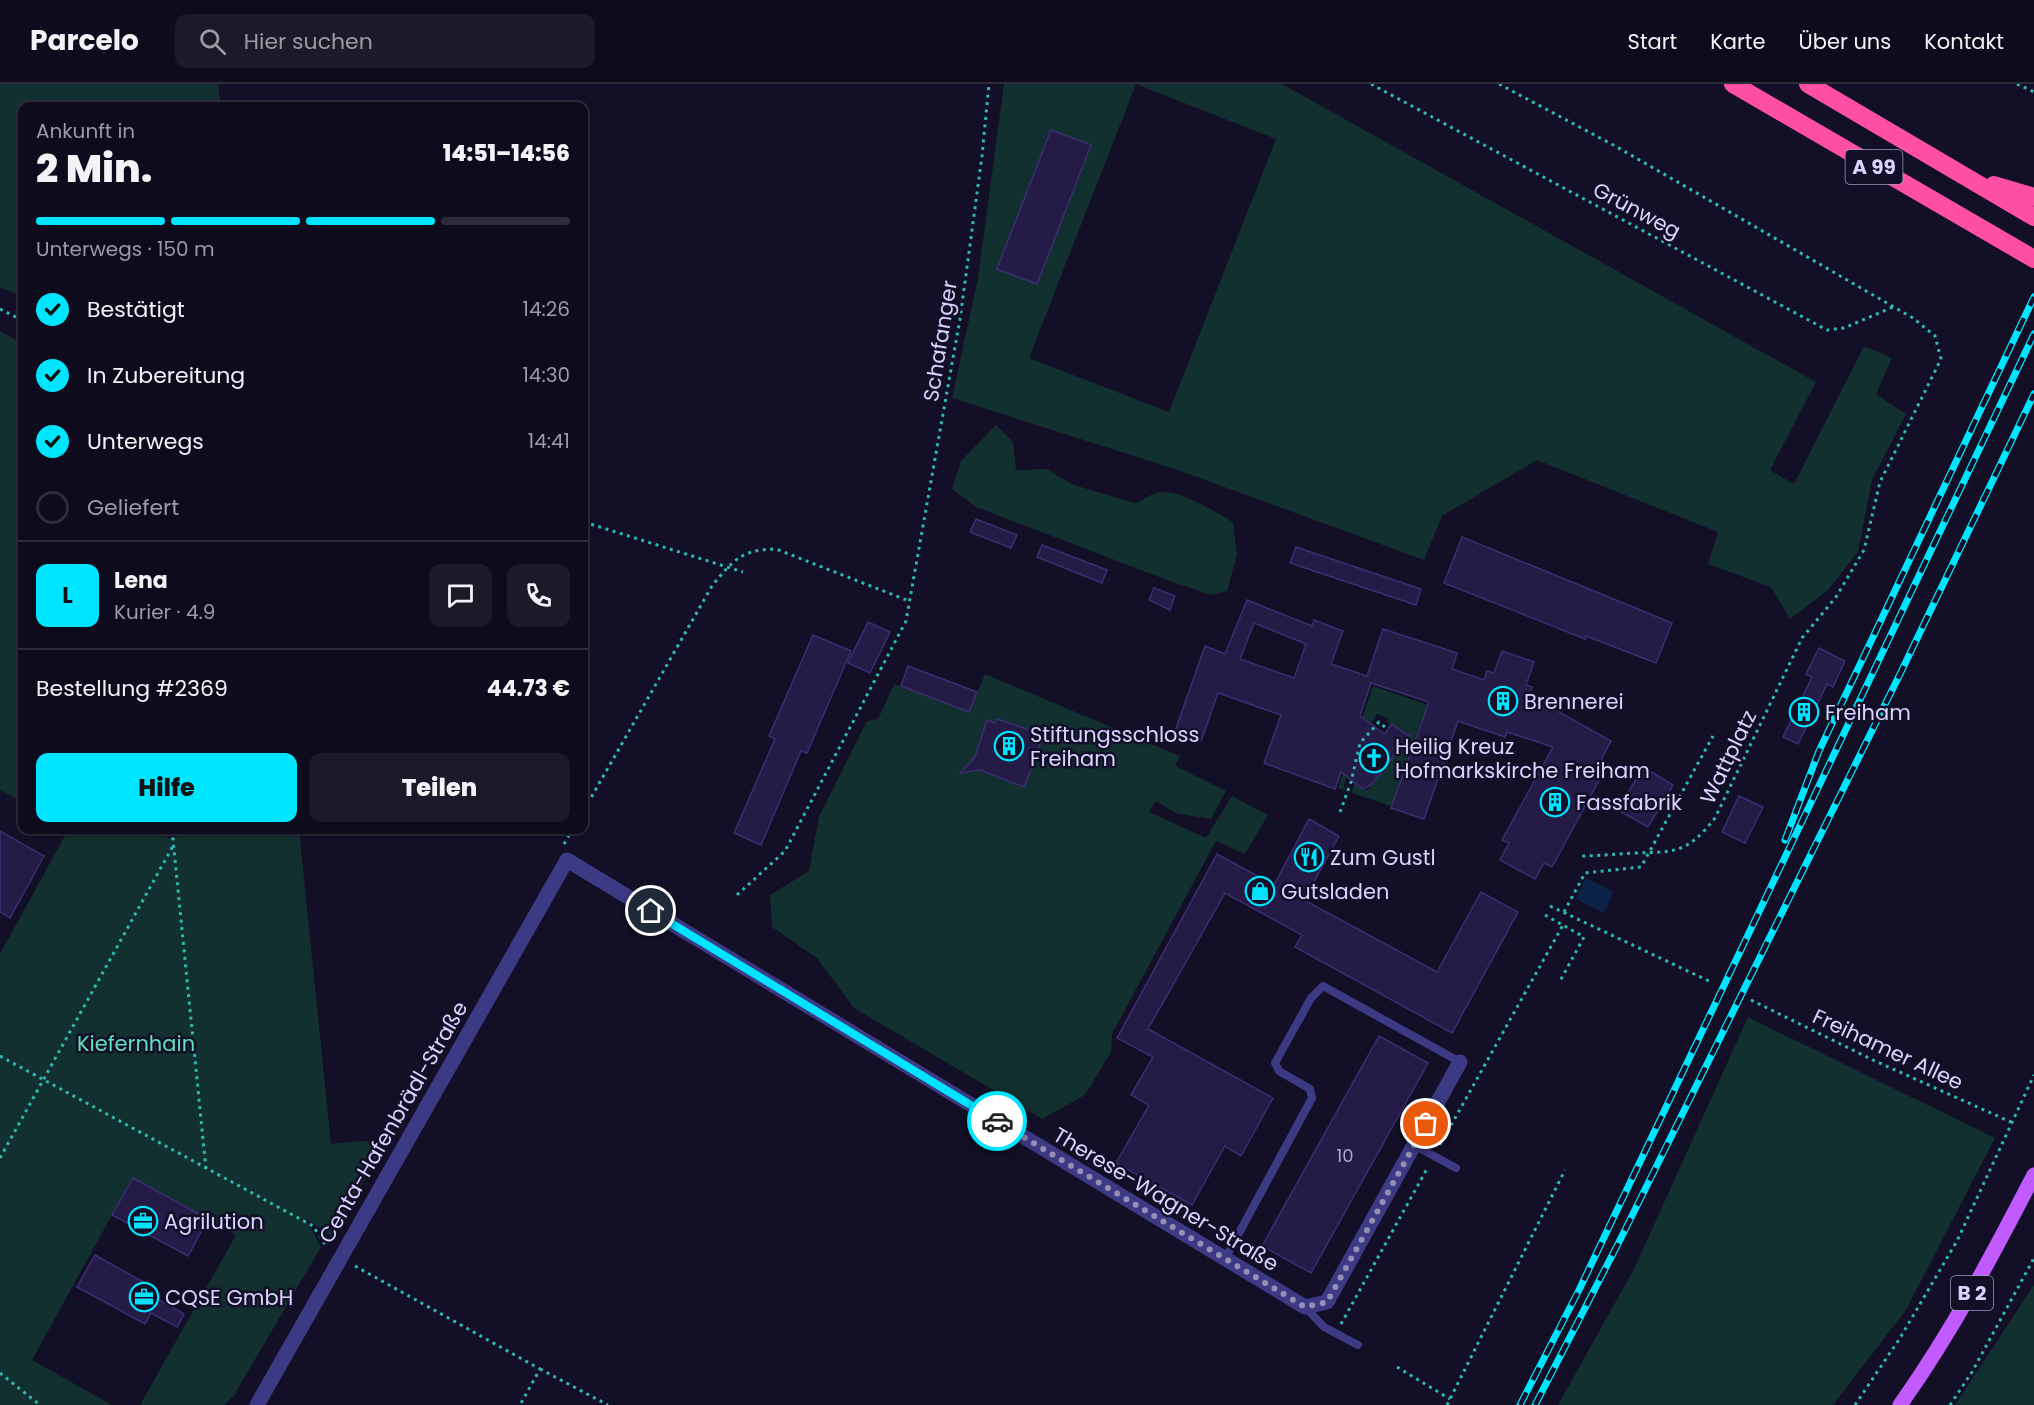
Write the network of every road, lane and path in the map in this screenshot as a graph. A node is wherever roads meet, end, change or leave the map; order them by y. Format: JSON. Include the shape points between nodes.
{"nodes":[{"id":1,"x":989,"y":84,"type":"edge"},
{"id":2,"x":1371,"y":84,"type":"edge"},
{"id":3,"x":1500,"y":84,"type":"edge"},
{"id":4,"x":1733,"y":84,"type":"edge"},
{"id":5,"x":1808,"y":84,"type":"edge"},
{"id":6,"x":2017,"y":84,"type":"edge"},
{"id":7,"x":2034,"y":92,"type":"edge"},
{"id":8,"x":1964,"y":175,"type":"junction"},
{"id":9,"x":2034,"y":197,"type":"edge"},
{"id":10,"x":2034,"y":217,"type":"edge"},
{"id":11,"x":2034,"y":259,"type":"edge"},
{"id":12,"x":1893,"y":307,"type":"junction"},
{"id":13,"x":0,"y":309,"type":"edge"},
{"id":14,"x":18,"y":318,"type":"edge"},
{"id":15,"x":588,"y":523,"type":"edge"},
{"id":16,"x":728,"y":566,"type":"junction"},
{"id":17,"x":742,"y":572,"type":"dead end"},
{"id":18,"x":909,"y":601,"type":"junction"},
{"id":19,"x":1386,"y":728,"type":"dead end"},
{"id":20,"x":1713,"y":736,"type":"dead end"},
{"id":21,"x":588,"y":803,"type":"edge"},
{"id":22,"x":1340,"y":812,"type":"dead end"},
{"id":23,"x":172,"y":834,"type":"edge"},
{"id":24,"x":173,"y":846,"type":"junction"},
{"id":25,"x":1648,"y":854,"type":"junction"},
{"id":26,"x":1578,"y":856,"type":"dead end"},
{"id":27,"x":567,"y":860,"type":"joint"},
{"id":28,"x":737,"y":894,"type":"dead end"},
{"id":29,"x":1550,"y":906,"type":"dead end"},
{"id":30,"x":1564,"y":912,"type":"junction"},
{"id":31,"x":1545,"y":915,"type":"dead end"},
{"id":32,"x":1563,"y":925,"type":"junction"},
{"id":33,"x":1560,"y":981,"type":"dead end"},
{"id":34,"x":1711,"y":982,"type":"dead end"},
{"id":35,"x":1751,"y":1000,"type":"dead end"},
{"id":36,"x":0,"y":1056,"type":"edge"},
{"id":37,"x":1460,"y":1062,"type":"joint"},
{"id":38,"x":2034,"y":1077,"type":"edge"},
{"id":39,"x":42,"y":1079,"type":"junction"},
{"id":40,"x":2013,"y":1123,"type":"junction"},
{"id":41,"x":1414,"y":1145,"type":"junction"},
{"id":42,"x":1434,"y":1156,"type":"junction"},
{"id":43,"x":0,"y":1158,"type":"edge"},
{"id":44,"x":1456,"y":1168,"type":"dead end"},
{"id":45,"x":206,"y":1169,"type":"junction"},
{"id":46,"x":1565,"y":1170,"type":"dead end"},
{"id":47,"x":2034,"y":1175,"type":"edge"},
{"id":48,"x":339,"y":1257,"type":"junction"},
{"id":49,"x":2034,"y":1258,"type":"edge"},
{"id":50,"x":1225,"y":1259,"type":"junction"},
{"id":51,"x":1305,"y":1307,"type":"junction"},
{"id":52,"x":1336,"y":1333,"type":"junction"},
{"id":53,"x":1358,"y":1346,"type":"dead end"},
{"id":54,"x":1397,"y":1367,"type":"dead end"},
{"id":55,"x":540,"y":1369,"type":"junction"},
{"id":56,"x":0,"y":1373,"type":"edge"},
{"id":57,"x":1450,"y":1399,"type":"junction"},
{"id":58,"x":40,"y":1405,"type":"edge"},
{"id":59,"x":257,"y":1405,"type":"edge"},
{"id":60,"x":520,"y":1405,"type":"edge"},
{"id":61,"x":608,"y":1405,"type":"edge"},
{"id":62,"x":1447,"y":1405,"type":"edge"},
{"id":63,"x":1855,"y":1405,"type":"edge"},
{"id":64,"x":1900,"y":1405,"type":"edge"},
{"id":65,"x":1950,"y":1405,"type":"edge"}],
"edges":[{"from":1,"to":18,"type":"path","name":"Schafanger","via":[[960,319]]},
{"from":2,"to":12,"type":"path","name":"Grünweg","via":[[1827,330],[1844,328]]},
{"from":3,"to":12,"type":"path","name":"Wattplatz"},
{"from":4,"to":11,"type":"highway","number":"A 99"},
{"from":5,"to":8,"type":"highway","number":"A 99"},
{"from":6,"to":7,"type":"path"},
{"from":8,"to":9,"type":"highway"},
{"from":8,"to":10,"type":"highway","number":"A 99"},
{"from":12,"to":25,"type":"path","name":"Wattplatz","via":[[1935,336],[1941,359],[1880,482],[1864,550],[1836,597],[1802,638],[1715,818],[1701,836],[1684,848]]},
{"from":13,"to":14,"type":"path"},
{"from":15,"to":16,"type":"path"},
{"from":16,"to":17,"type":"path"},
{"from":16,"to":18,"type":"path","via":[[755,549],[776,549]]},
{"from":16,"to":21,"type":"path","via":[[712,586]]},
{"from":18,"to":28,"type":"path","name":"Schafanger","via":[[906,621],[785,850]]},
{"from":19,"to":22,"type":"path","via":[[1379,722],[1360,743]]},
{"from":20,"to":25,"type":"path"},
{"from":23,"to":24,"type":"path"},
{"from":24,"to":39,"type":"path"},
{"from":24,"to":45,"type":"path"},
{"from":25,"to":26,"type":"path","name":"Wattplatz"},
{"from":25,"to":30,"type":"path","via":[[1641,867],[1585,873]]},
{"from":27,"to":48,"type":"street","name":"Centa-Hafenbrädl-Straße"},
{"from":27,"to":50,"type":"street","name":"Therese-Wagner-Straße"},
{"from":29,"to":30,"type":"path"},
{"from":30,"to":34,"type":"path"},
{"from":31,"to":32,"type":"path"},
{"from":32,"to":33,"type":"path","via":[[1584,937]]},
{"from":32,"to":42,"type":"path"},
{"from":35,"to":40,"type":"path","name":"Freihamer Allee"},
{"from":36,"to":39,"type":"path"},
{"from":37,"to":41,"type":"street"},
{"from":37,"to":50,"type":"lane","via":[[1323,986],[1311,998],[1275,1063],[1279,1071],[1310,1089],[1312,1098]]},
{"from":38,"to":40,"type":"path"},
{"from":39,"to":43,"type":"path"},
{"from":39,"to":45,"type":"path"},
{"from":40,"to":63,"type":"path","via":[[1957,1241]]},
{"from":41,"to":42,"type":"lane"},
{"from":41,"to":51,"type":"street","via":[[1327,1302]]},
{"from":42,"to":44,"type":"lane"},
{"from":42,"to":52,"type":"path"},
{"from":45,"to":48,"type":"path","via":[[313,1226],[330,1252]]},
{"from":46,"to":57,"type":"path"},
{"from":47,"to":64,"type":"main road","number":"B 2","via":[[1997,1250]]},
{"from":48,"to":55,"type":"path"},
{"from":48,"to":59,"type":"street","name":"Centa-Hafenbrädl-Straße"},
{"from":49,"to":65,"type":"path"},
{"from":50,"to":51,"type":"street","name":"Therese-Wagner-Straße"},
{"from":51,"to":52,"type":"lane","via":[[1324,1327]]},
{"from":52,"to":53,"type":"lane"},
{"from":54,"to":57,"type":"path"},
{"from":55,"to":60,"type":"path"},
{"from":55,"to":61,"type":"path"},
{"from":56,"to":58,"type":"path"},
{"from":57,"to":62,"type":"path"}]}
